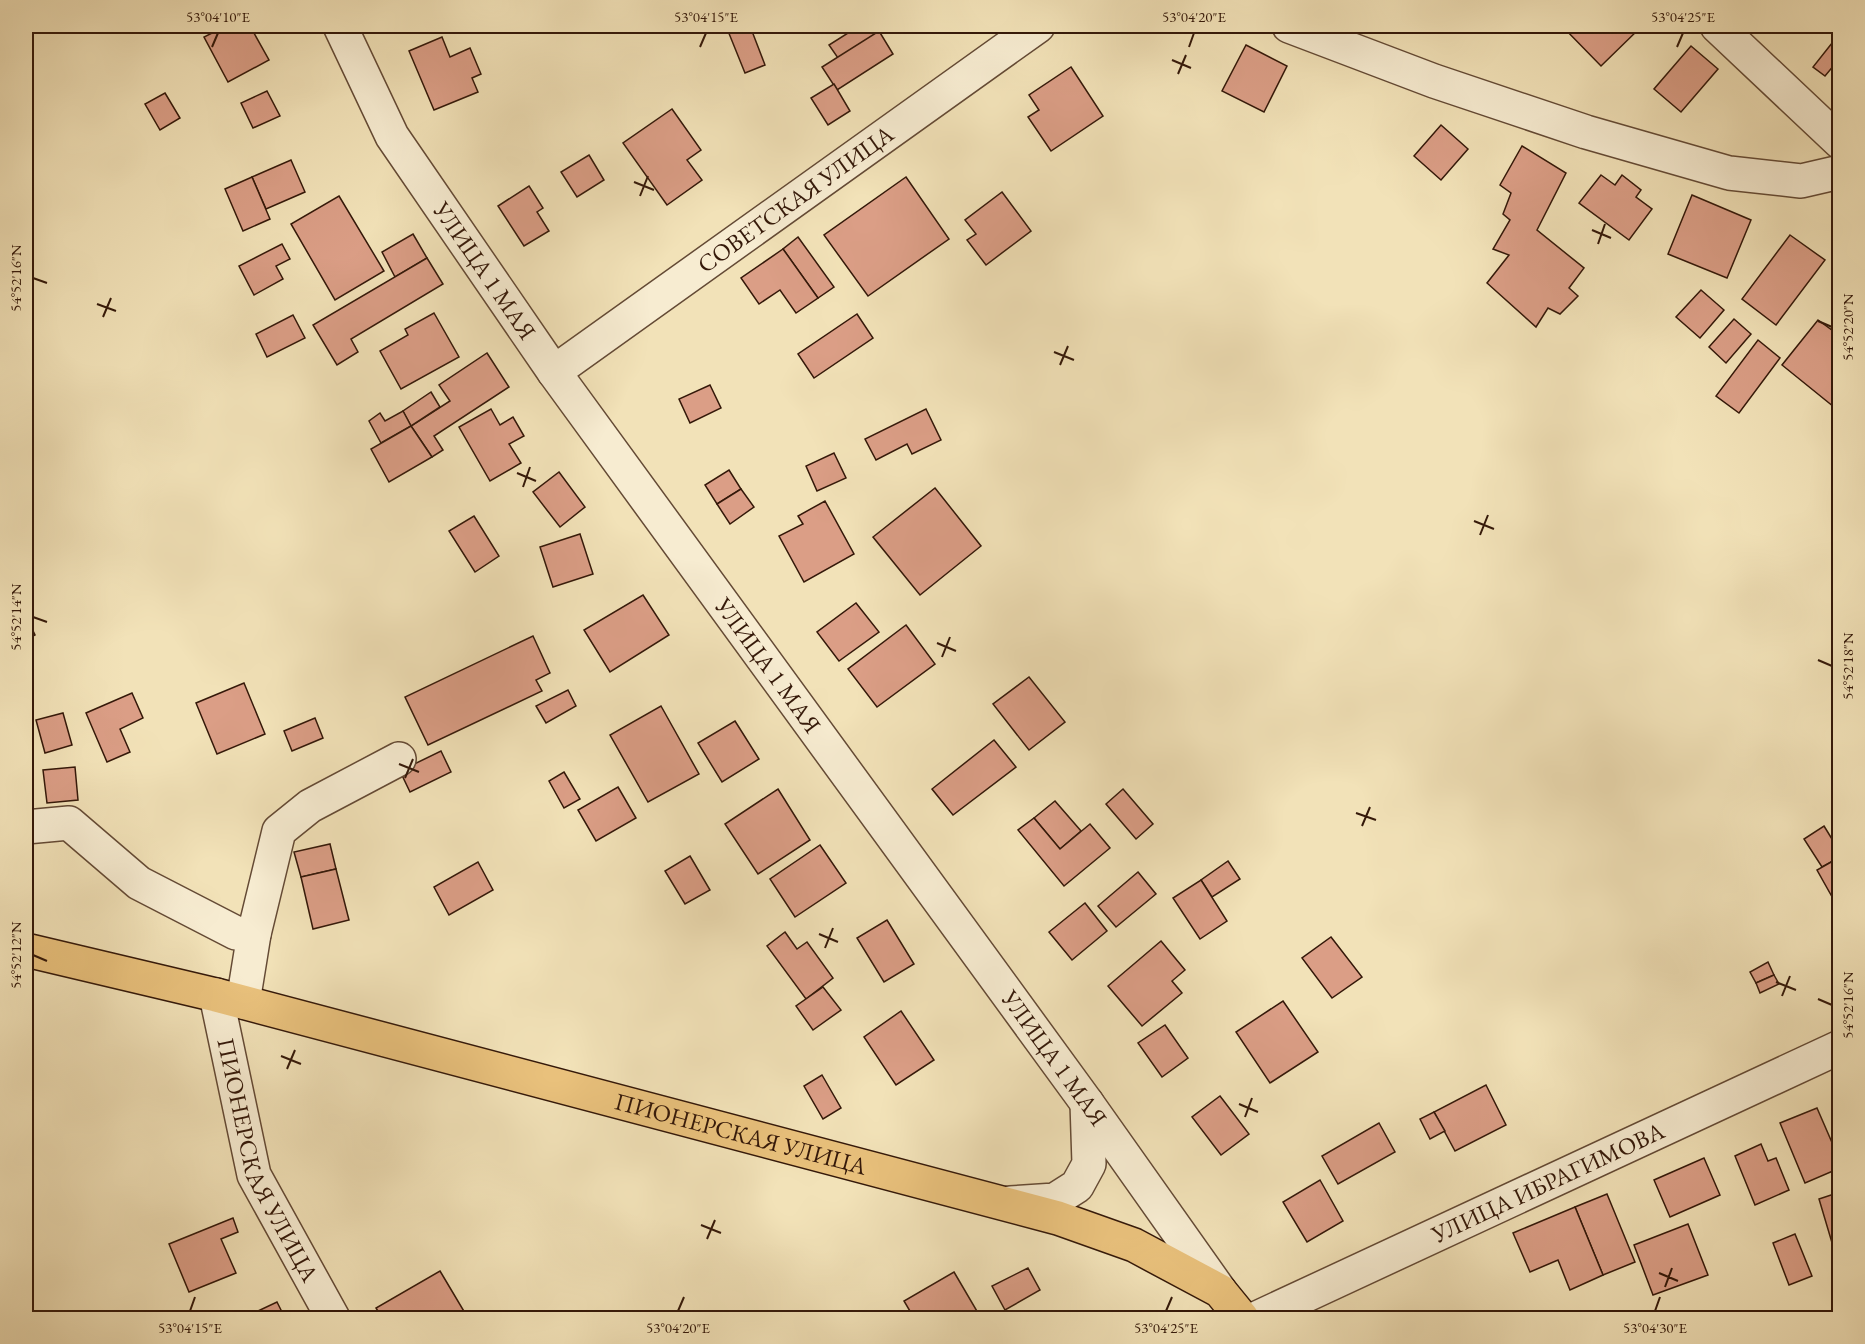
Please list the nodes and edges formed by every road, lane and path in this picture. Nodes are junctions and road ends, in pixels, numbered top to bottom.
1 (340, 26) edge
2 (1038, 26) edge
3 (1289, 26) edge
4 (1717, 26) edge
5 (1839, 142) edge
6 (1839, 172) edge
7 (554, 372) junction
8 (399, 759) dead end
9 (26, 827) edge
10 (254, 934) junction
11 (26, 950) edge
12 (229, 999) junction
13 (1839, 1047) edge
14 (1088, 1103) junction
15 (1002, 1203) junction
16 (1220, 1291) junction
17 (333, 1318) edge
18 (1242, 1318) edge
19 (1257, 1318) edge

1 - 7 street, УЛИЦА 1 МАЯ
2 - 7 street, СОВЕТСКАЯ УЛИЦА
3 - 6 street
4 - 5 street
7 - 14 street, УЛИЦА 1 МАЯ
8 - 10 street
9 - 10 street
10 - 12 street
11 - 12 main road, ПИОНЕРСКАЯ УЛИЦА
12 - 15 main road, ПИОНЕРСКАЯ УЛИЦА
12 - 17 street, ПИОНЕРСКАЯ УЛИЦА
13 - 19 street, УЛИЦА ИБРАГИМОВА
14 - 15 street
14 - 16 street, УЛИЦА 1 МАЯ
15 - 16 main road, ПИОНЕРСКАЯ УЛИЦА
16 - 18 main road, ПИОНЕРСКАЯ УЛИЦА

